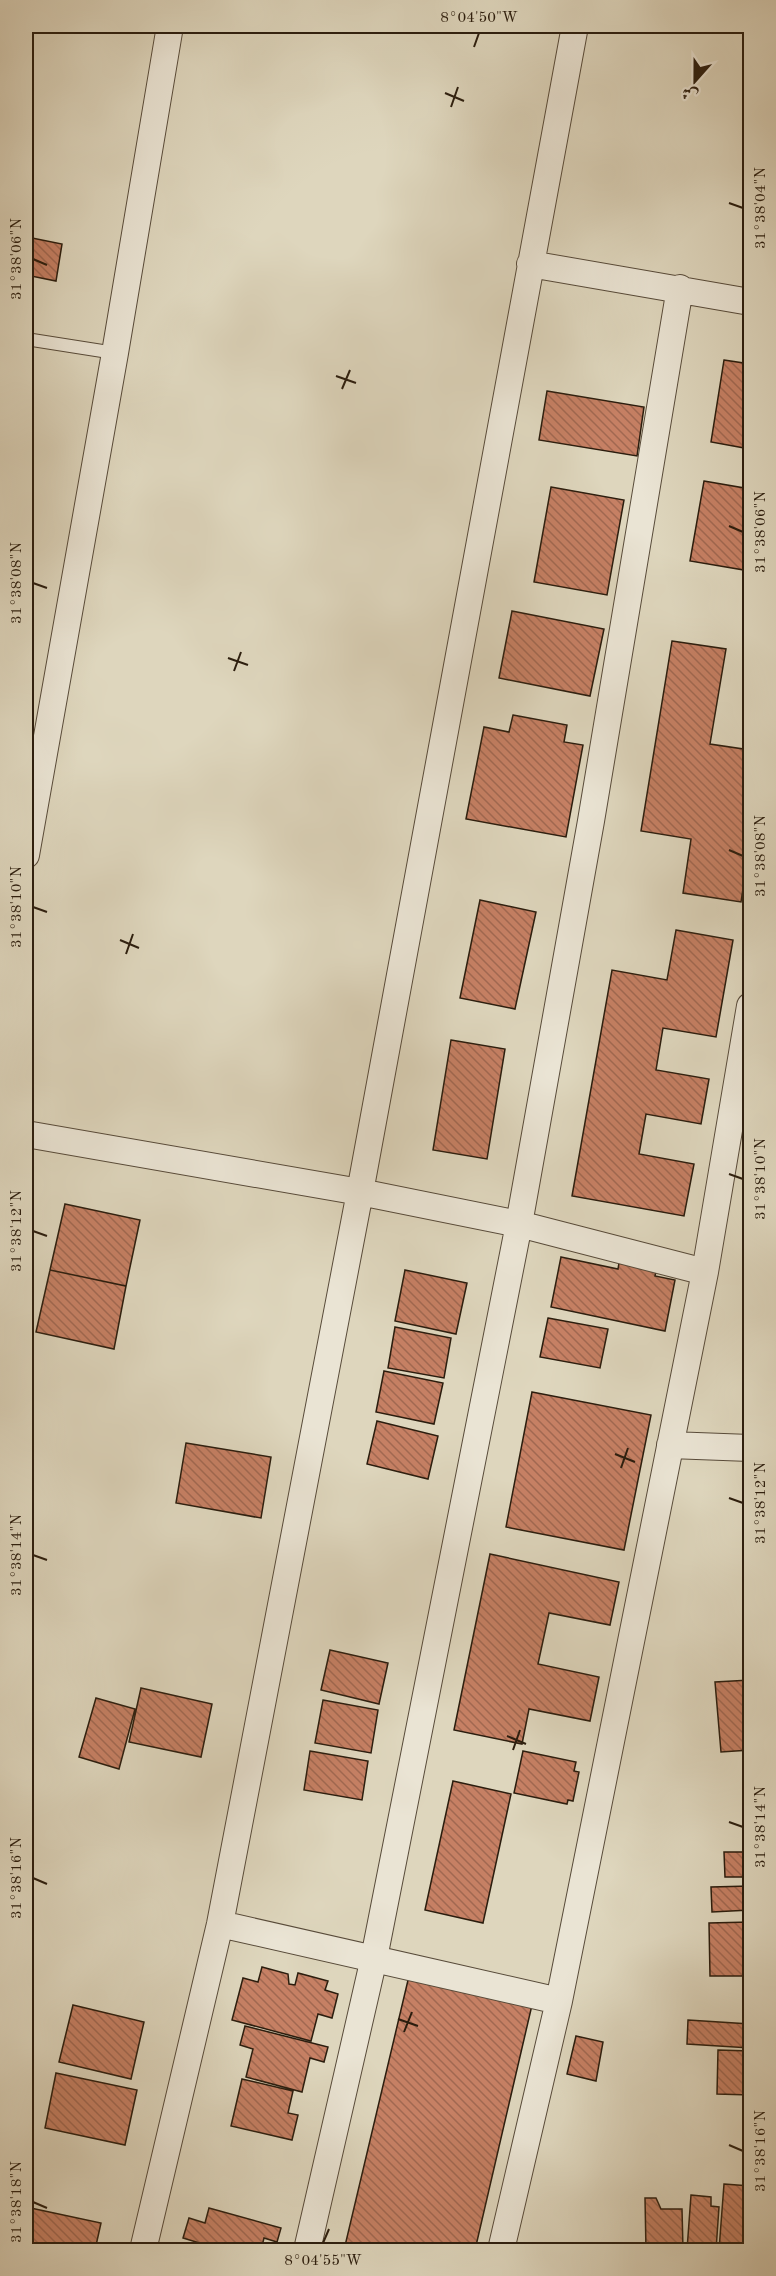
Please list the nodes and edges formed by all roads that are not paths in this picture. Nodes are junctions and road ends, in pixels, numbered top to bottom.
1 (170, 26) edge
2 (575, 26) edge
3 (530, 264) junction
4 (680, 288) junction
5 (750, 302) edge
6 (26, 339) edge
7 (115, 353) junction
8 (35, 741) edge
9 (26, 855) edge
10 (750, 1006) edge
11 (26, 1134) edge
12 (740, 1134) edge
13 (360, 1192) junction
14 (519, 1224) junction
15 (705, 1272) junction
16 (670, 1445) junction
17 (750, 1448) edge
18 (220, 1924) junction
19 (374, 1958) junction
20 (559, 2001) junction
21 (143, 2250) edge
22 (307, 2250) edge
23 (501, 2250) edge

1 - 7 street
2 - 3 street
3 - 4 street
3 - 13 street
4 - 5 street
4 - 14 street
6 - 7 lane
7 - 8 street
8 - 9 street
10 - 12 street
11 - 13 street
12 - 15 street
13 - 14 street
13 - 18 street
14 - 15 street
14 - 19 street
15 - 16 street
16 - 17 street
16 - 20 street
18 - 19 street
18 - 21 street
19 - 20 street
19 - 22 street
20 - 23 street

